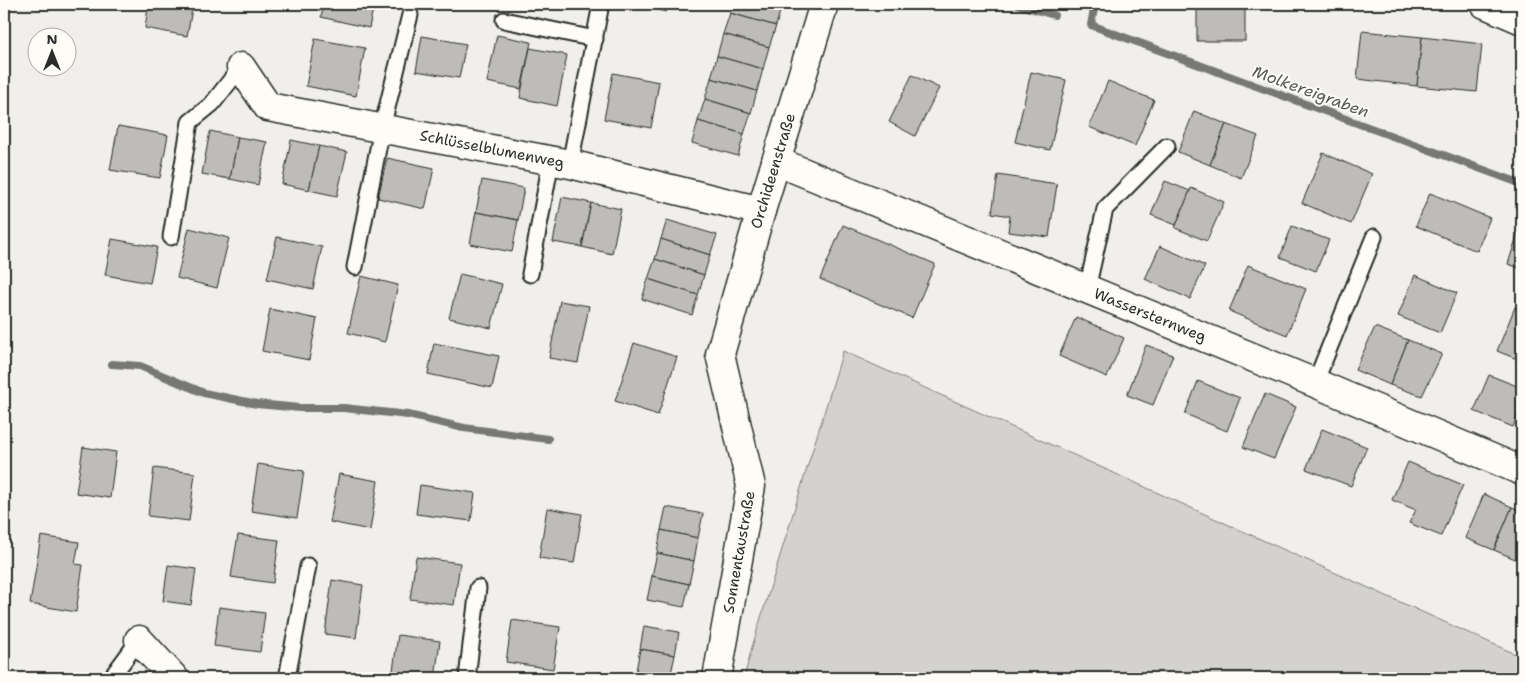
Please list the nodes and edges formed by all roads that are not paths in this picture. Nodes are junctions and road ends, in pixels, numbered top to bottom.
1 (601, 4) edge
2 (824, 4) edge
3 (1484, 4) edge
4 (410, 15) dead end
5 (504, 20) dead end
6 (1522, 20) edge
7 (595, 39) junction
8 (242, 67) joint
9 (382, 128) junction
10 (1167, 146) dead end
11 (776, 161) junction
12 (560, 162) junction
13 (761, 211) junction
14 (171, 237) dead end
15 (1374, 237) dead end
16 (355, 267) dead end
17 (530, 274) dead end
18 (1087, 289) junction
19 (724, 338) joint
20 (1315, 383) junction
21 (1522, 470) edge
22 (308, 566) dead end
23 (478, 588) dead end
24 (138, 640) joint
25 (111, 678) edge
26 (174, 678) edge
27 (287, 678) edge
28 (467, 678) edge
29 (717, 678) edge

1 - 7 lane
2 - 11 street, Orchideenstraße
3 - 6 street
4 - 9 lane
5 - 7 lane
7 - 12 lane
8 - 9 street, Schlüsselblumenweg
8 - 14 lane
9 - 12 street, Schlüsselblumenweg
9 - 16 lane
10 - 18 lane
11 - 13 street, Orchideenstraße
11 - 18 street, Wassersternweg
12 - 13 street, Schlüsselblumenweg
12 - 17 lane
13 - 19 street, Orchideenstraße
15 - 20 lane
18 - 20 street, Wassersternweg
19 - 29 street, Sonnentaustraße
20 - 21 street, Wassersternweg
22 - 27 lane
23 - 28 lane
24 - 25 lane
24 - 26 street

